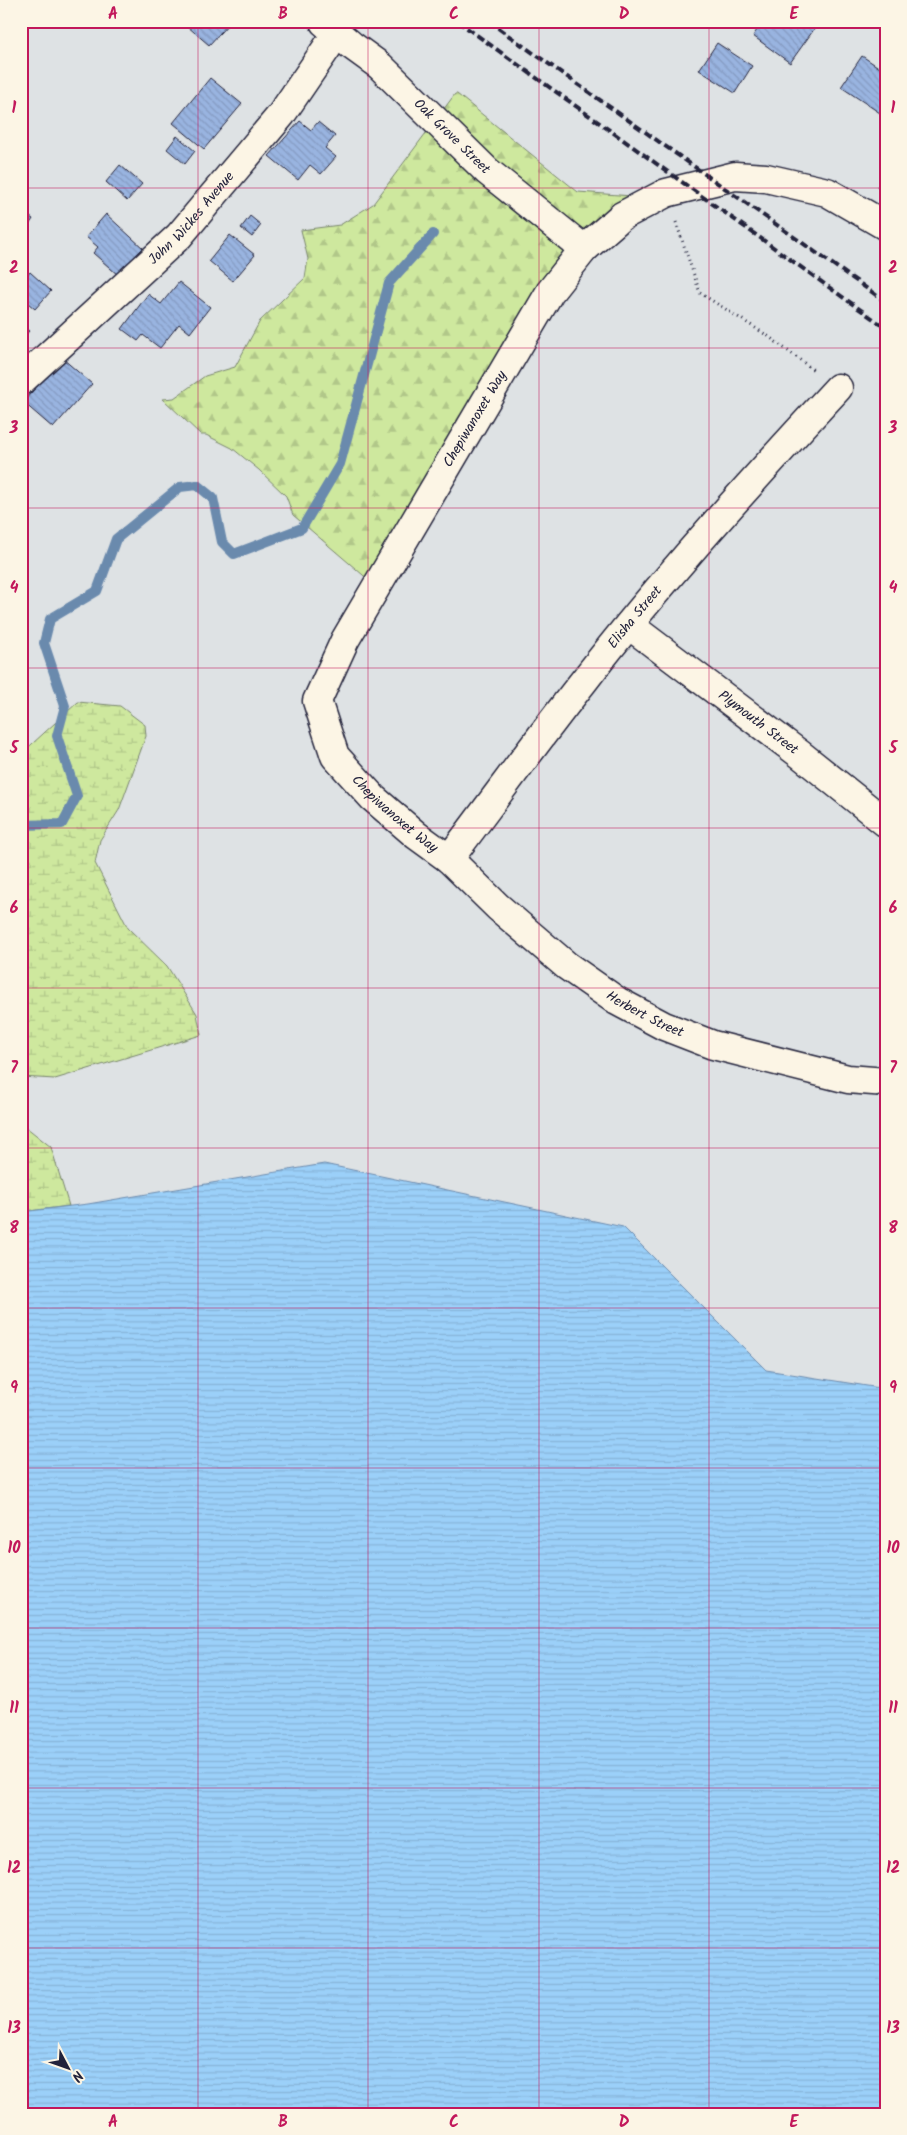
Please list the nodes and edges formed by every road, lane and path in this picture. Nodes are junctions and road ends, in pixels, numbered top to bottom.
1 (330, 27) edge
2 (666, 193) junction
3 (886, 226) edge
4 (584, 249) junction
5 (21, 381) edge
6 (838, 388) joint
7 (629, 625) junction
8 (886, 823) edge
9 (449, 859) junction
10 (886, 1082) edge

1 - 4 street, Oak Grove Street
1 - 5 street, John Wickes Avenue
2 - 3 street, Chepiwanoxet Way
2 - 4 street, Chepiwanoxet Way
2 - 6 path
4 - 9 street, Chepiwanoxet Way
6 - 7 street, Elisha Street
7 - 8 street, Plymouth Street
7 - 9 street, Elisha Street
9 - 10 street, Herbert Street

